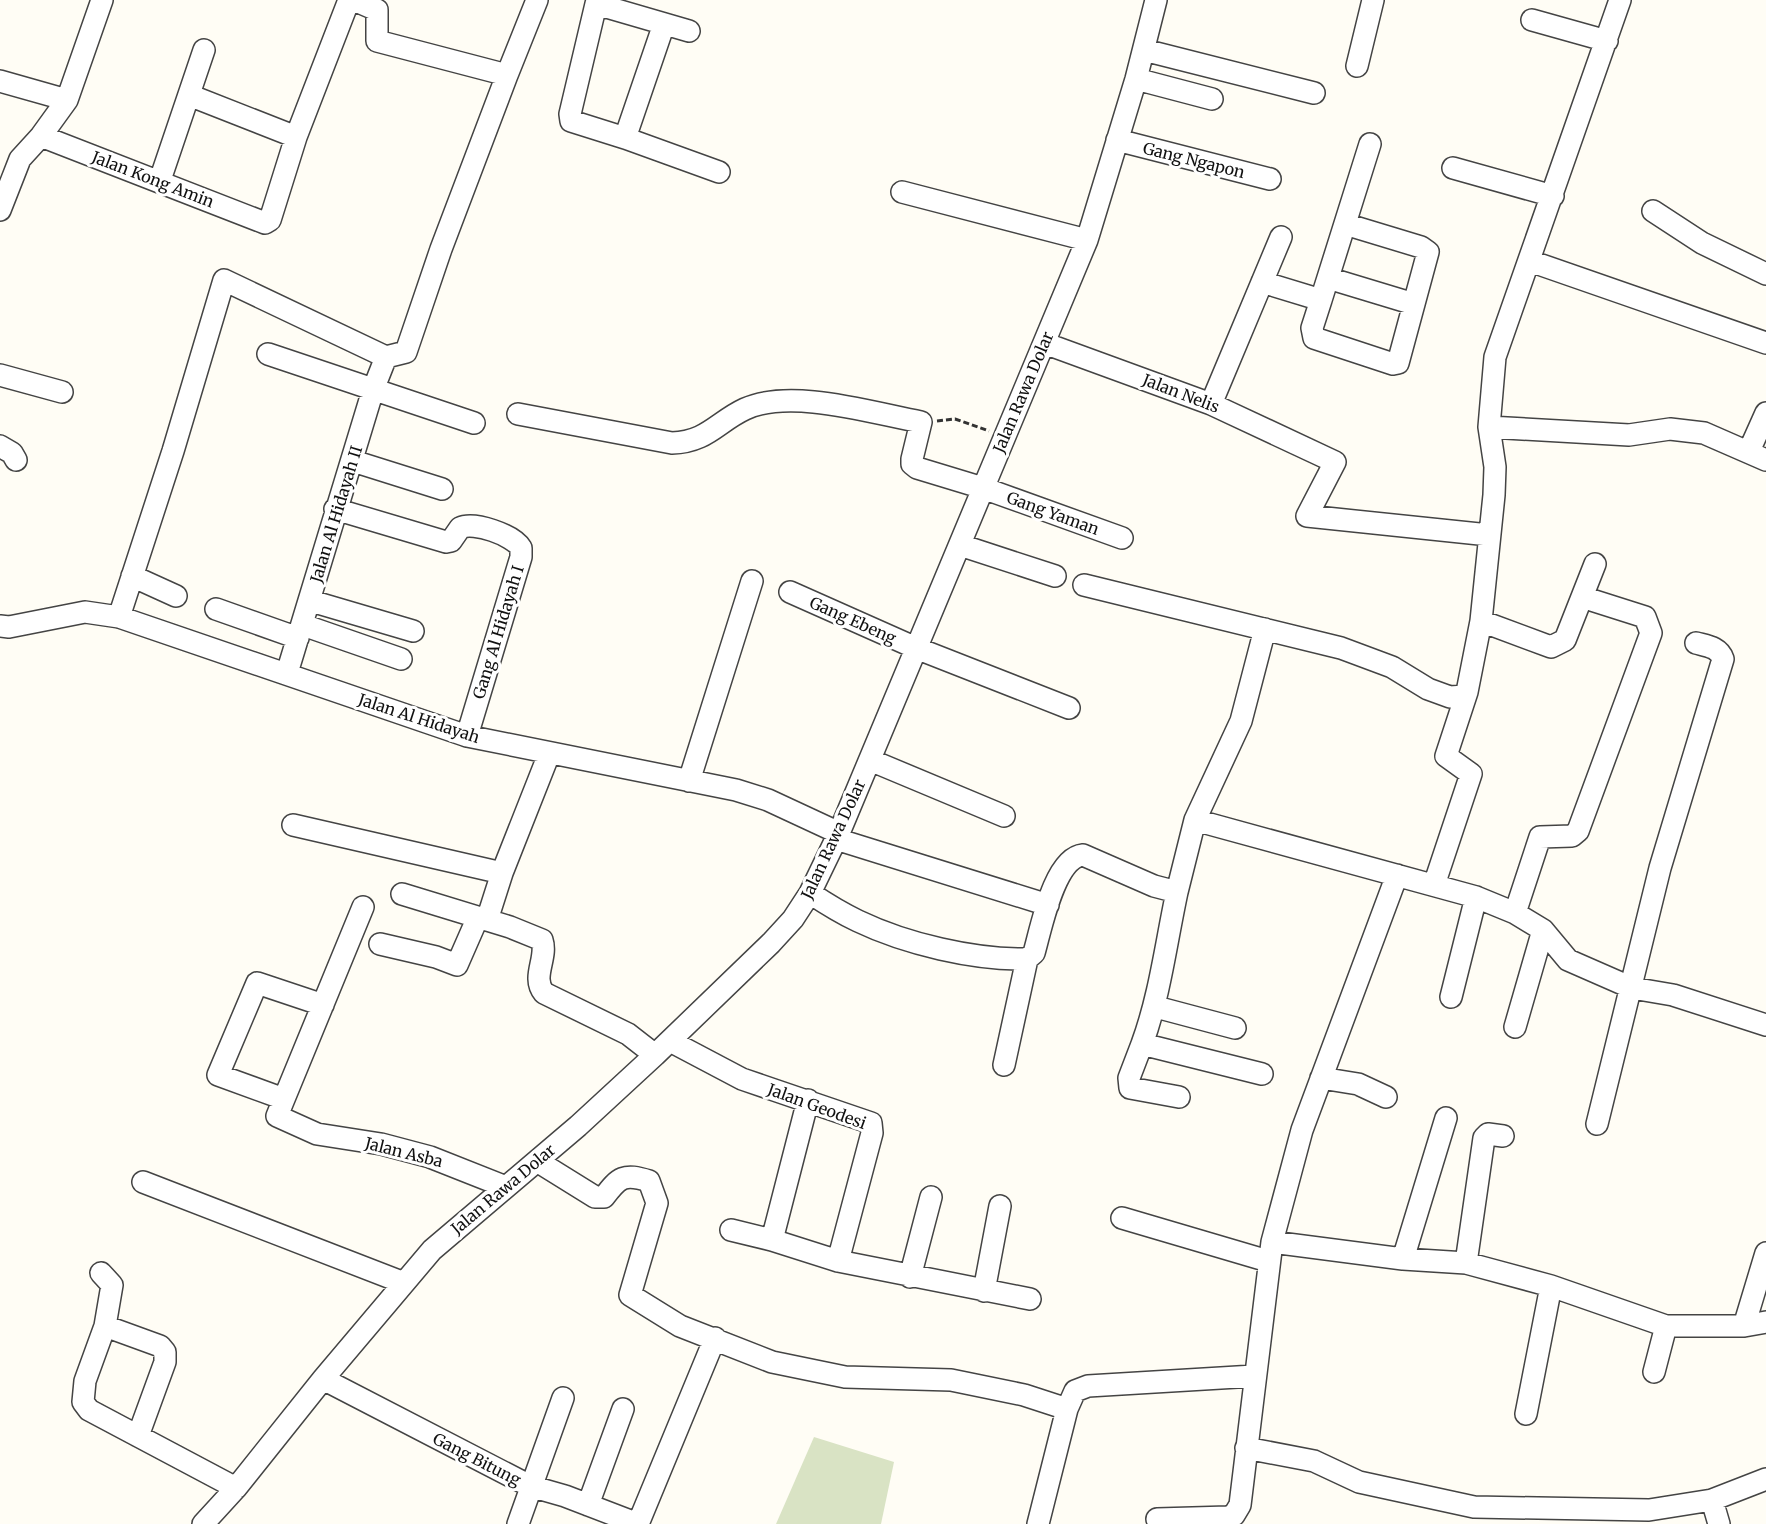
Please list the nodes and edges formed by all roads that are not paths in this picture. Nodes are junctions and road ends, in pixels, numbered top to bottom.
1 (102, 0) edge
2 (349, 0) edge
3 (354, 0) edge
4 (537, 0) edge
5 (1156, 0) edge
6 (1373, 0) edge
7 (1620, 0) edge
8 (590, 1) edge
9 (1532, 20) dead end
10 (664, 24) junction
11 (689, 31) dead end
12 (1607, 41) junction
13 (204, 50) dead end
14 (1144, 50) junction
15 (1357, 66) dead end
16 (507, 75) junction
17 (1136, 79) junction
18 (0, 81) edge
19 (1314, 93) dead end
20 (189, 95) junction
21 (1212, 99) dead end
22 (67, 100) junction
23 (41, 136) junction
24 (296, 136) junction
25 (625, 138) junction
26 (1118, 141) junction
27 (1370, 144) dead end
28 (1453, 168) dead end
29 (719, 172) dead end
30 (1270, 179) dead end
31 (160, 180) junction
32 (902, 192) dead end
33 (1553, 196) junction
34 (0, 210) edge
35 (1653, 211) dead end
36 (1345, 224) junction
37 (1281, 237) dead end
38 (1087, 240) junction
39 (1530, 261) junction
40 (1766, 274) edge
41 (1328, 278) junction
42 (1262, 282) junction
43 (1322, 300) junction
44 (1414, 304) junction
45 (1044, 343) junction
46 (1766, 343) edge
47 (268, 354) dead end
48 (386, 357) junction
49 (0, 375) edge
50 (373, 390) junction
51 (62, 392) dead end
52 (1211, 404) junction
53 (1766, 413) edge
54 (518, 414) dead end
55 (474, 423) dead end
56 (1489, 427) junction
57 (0, 446) edge
58 (1758, 455) edge
59 (16, 460) dead end
60 (352, 461) junction
61 (983, 488) junction
62 (442, 489) dead end
63 (335, 509) junction
64 (1489, 535) junction
65 (1122, 538) dead end
66 (960, 545) junction
67 (1595, 564) dead end
68 (132, 576) junction
69 (1055, 576) dead end
70 (752, 580) dead end
71 (1084, 585) dead end
72 (790, 592) dead end
73 (176, 596) dead end
74 (1582, 597) junction
75 (311, 601) junction
76 (216, 609) dead end
77 (119, 617) junction
78 (1481, 621) junction
79 (0, 626) edge
80 (1265, 629) junction
81 (301, 631) junction
82 (413, 632) dead end
83 (1696, 643) dead end
84 (916, 648) junction
85 (401, 659) dead end
86 (287, 673) junction
87 (1465, 696) junction
88 (1069, 708) dead end
89 (467, 736) junction
90 (549, 754) junction
91 (870, 760) junction
92 (688, 781) junction
93 (1004, 816) dead end
94 (1195, 820) junction
95 (293, 825) dead end
96 (838, 836) junction
97 (502, 873) junction
98 (1397, 875) junction
99 (1434, 885) junction
100 (1177, 892) junction
101 (810, 893) junction
102 (402, 894) dead end
103 (1476, 897) junction
104 (1048, 905) junction
105 (363, 907) dead end
106 (1515, 913) junction
107 (483, 918) junction
108 (1544, 930) junction
109 (380, 944) dead end
110 (1027, 959) junction
111 (1632, 988) junction
112 (1451, 997) dead end
113 (323, 1005) junction
114 (1156, 1007) junction
115 (1766, 1025) edge
116 (1515, 1027) dead end
117 (1235, 1029) dead end
118 (1142, 1044) junction
119 (662, 1048) junction
120 (1004, 1065) dead end
121 (1262, 1074) dead end
122 (1321, 1078) junction
123 (1386, 1096) dead end
124 (1179, 1097) dead end
125 (284, 1100) junction
126 (808, 1100) junction
127 (1446, 1118) dead end
128 (1596, 1124) dead end
129 (1503, 1136) dead end
130 (537, 1161) junction
131 (143, 1182) dead end
132 (506, 1186) junction
133 (931, 1197) dead end
134 (1000, 1206) dead end
135 (1122, 1218) dead end
136 (731, 1230) dead end
137 (772, 1240) junction
138 (1270, 1252) junction
139 (1766, 1253) edge
140 (1403, 1259) junction
141 (838, 1261) junction
142 (1466, 1263) junction
143 (101, 1272) dead end
144 (910, 1277) junction
145 (404, 1283) junction
146 (1551, 1287) junction
147 (984, 1291) junction
148 (1030, 1299) dead end
149 (1766, 1322) edge
150 (105, 1326) junction
151 (1666, 1326) junction
152 (1744, 1326) junction
153 (715, 1338) junction
154 (1654, 1372) dead end
155 (1254, 1376) junction
156 (323, 1379) junction
157 (563, 1398) dead end
158 (622, 1409) dead end
159 (1067, 1409) junction
160 (1526, 1414) dead end
161 (138, 1436) junction
162 (1246, 1448) junction
163 (1766, 1479) edge
164 (530, 1486) junction
165 (236, 1488) junction
166 (1712, 1500) junction
167 (588, 1505) junction
168 (1473, 1515) edge
169 (1157, 1519) dead end
170 (203, 1524) edge
171 (518, 1524) edge
172 (638, 1524) edge
173 (1038, 1524) edge
174 (1719, 1524) edge

1 - 22 street
2 - 24 street
3 - 16 street
4 - 16 street
5 - 14 street, Jalan Rawa Dolar
6 - 15 street
7 - 12 street
8 - 10 street
8 - 25 street
9 - 12 street
10 - 11 street
10 - 25 street
12 - 33 street
13 - 20 street
14 - 17 street, Jalan Rawa Dolar
14 - 19 street
16 - 48 street
17 - 21 street
17 - 26 street, Jalan Rawa Dolar
18 - 22 street
20 - 24 street
20 - 31 street
22 - 23 street
23 - 31 street, Jalan Kong Amin
23 - 34 street
24 - 31 street, Jalan Kong Amin
25 - 29 street
26 - 30 street, Gang Ngapon
26 - 38 street, Jalan Rawa Dolar
27 - 36 street
28 - 33 street
32 - 38 street
33 - 39 street
35 - 40 street
36 - 41 street
36 - 44 street
37 - 42 street
38 - 45 street, Jalan Rawa Dolar
39 - 46 street
39 - 56 street
41 - 43 street
41 - 44 street
42 - 43 street
42 - 52 street
43 - 44 street
45 - 52 street, Jalan Nelis
45 - 61 street, Jalan Rawa Dolar
47 - 50 street
48 - 50 street, Jalan Al Hidayah II
48 - 68 street
49 - 51 street
50 - 55 street
50 - 60 street, Jalan Al Hidayah II
52 - 64 street, Jalan Nelis
53 - 58 street
54 - 61 street, Gang Yaman
56 - 58 street
56 - 64 street
57 - 59 street
60 - 62 street
60 - 63 street, Jalan Al Hidayah II
61 - 65 street, Gang Yaman
61 - 66 street, Jalan Rawa Dolar
63 - 75 street, Jalan Al Hidayah II
63 - 89 street, Gang Al Hidayah I
64 - 78 street
66 - 69 street
66 - 84 street, Jalan Rawa Dolar
67 - 74 street
68 - 73 street
68 - 77 street
70 - 92 street
71 - 80 street
72 - 84 street, Gang Ebeng
74 - 78 street
74 - 106 street
75 - 81 street, Jalan Al Hidayah II
75 - 82 street
76 - 81 street
77 - 79 street, Jalan Al Hidayah
77 - 86 street, Jalan Al Hidayah
78 - 87 street
80 - 87 street
80 - 94 street
81 - 85 street
81 - 86 street, Jalan Al Hidayah II
83 - 111 street
84 - 88 street, Gang Ebeng
84 - 91 street, Jalan Rawa Dolar
86 - 89 street, Jalan Al Hidayah
87 - 99 street
89 - 90 street, Jalan Al Hidayah
90 - 92 street, Jalan Al Hidayah
90 - 97 street
91 - 93 street
91 - 96 street, Jalan Rawa Dolar
92 - 96 street, Jalan Al Hidayah
94 - 98 street
94 - 100 street
95 - 97 street
96 - 101 street, Jalan Rawa Dolar
96 - 104 street, Jalan Al Hidayah
97 - 107 street
98 - 99 street
98 - 122 street
99 - 103 street
100 - 104 street
100 - 114 street
101 - 110 street
101 - 119 street, Jalan Rawa Dolar
102 - 107 street
103 - 106 street
103 - 112 street
104 - 110 street
105 - 113 street
106 - 108 street
107 - 109 street
107 - 119 street, Jalan Geodesi
108 - 111 street
108 - 116 street
110 - 120 street
111 - 115 street
111 - 128 street
113 - 125 street
113 - 125 street
114 - 117 street
114 - 118 street
118 - 121 street
118 - 124 street
119 - 126 street, Jalan Geodesi
119 - 130 street, Jalan Rawa Dolar
122 - 123 street
122 - 138 street
125 - 132 street, Jalan Asba
126 - 137 street
126 - 141 street, Jalan Geodesi
127 - 140 street
129 - 142 street
130 - 132 street, Jalan Rawa Dolar
130 - 153 street
131 - 145 street
132 - 145 street, Jalan Rawa Dolar
133 - 144 street
134 - 147 street
135 - 138 street
136 - 137 street
137 - 141 street
138 - 140 street
138 - 155 street
139 - 152 street
140 - 142 street
141 - 144 street
142 - 146 street
143 - 150 street
144 - 147 street
145 - 156 street, Jalan Rawa Dolar
146 - 151 street
146 - 160 street
147 - 148 street
149 - 152 street
150 - 161 street
150 - 161 street
151 - 152 street
151 - 154 street
153 - 159 street
153 - 172 street
155 - 159 street
155 - 162 street
156 - 164 street, Gang Bitung
156 - 165 street, Jalan Rawa Dolar
157 - 164 street
158 - 167 street
159 - 173 street
161 - 165 street
162 - 168 street
162 - 169 street
163 - 166 street
164 - 167 street, Gang Bitung
164 - 171 street
165 - 170 street, Jalan Rawa Dolar
166 - 168 street
166 - 174 street
167 - 172 street, Gang Bitung

